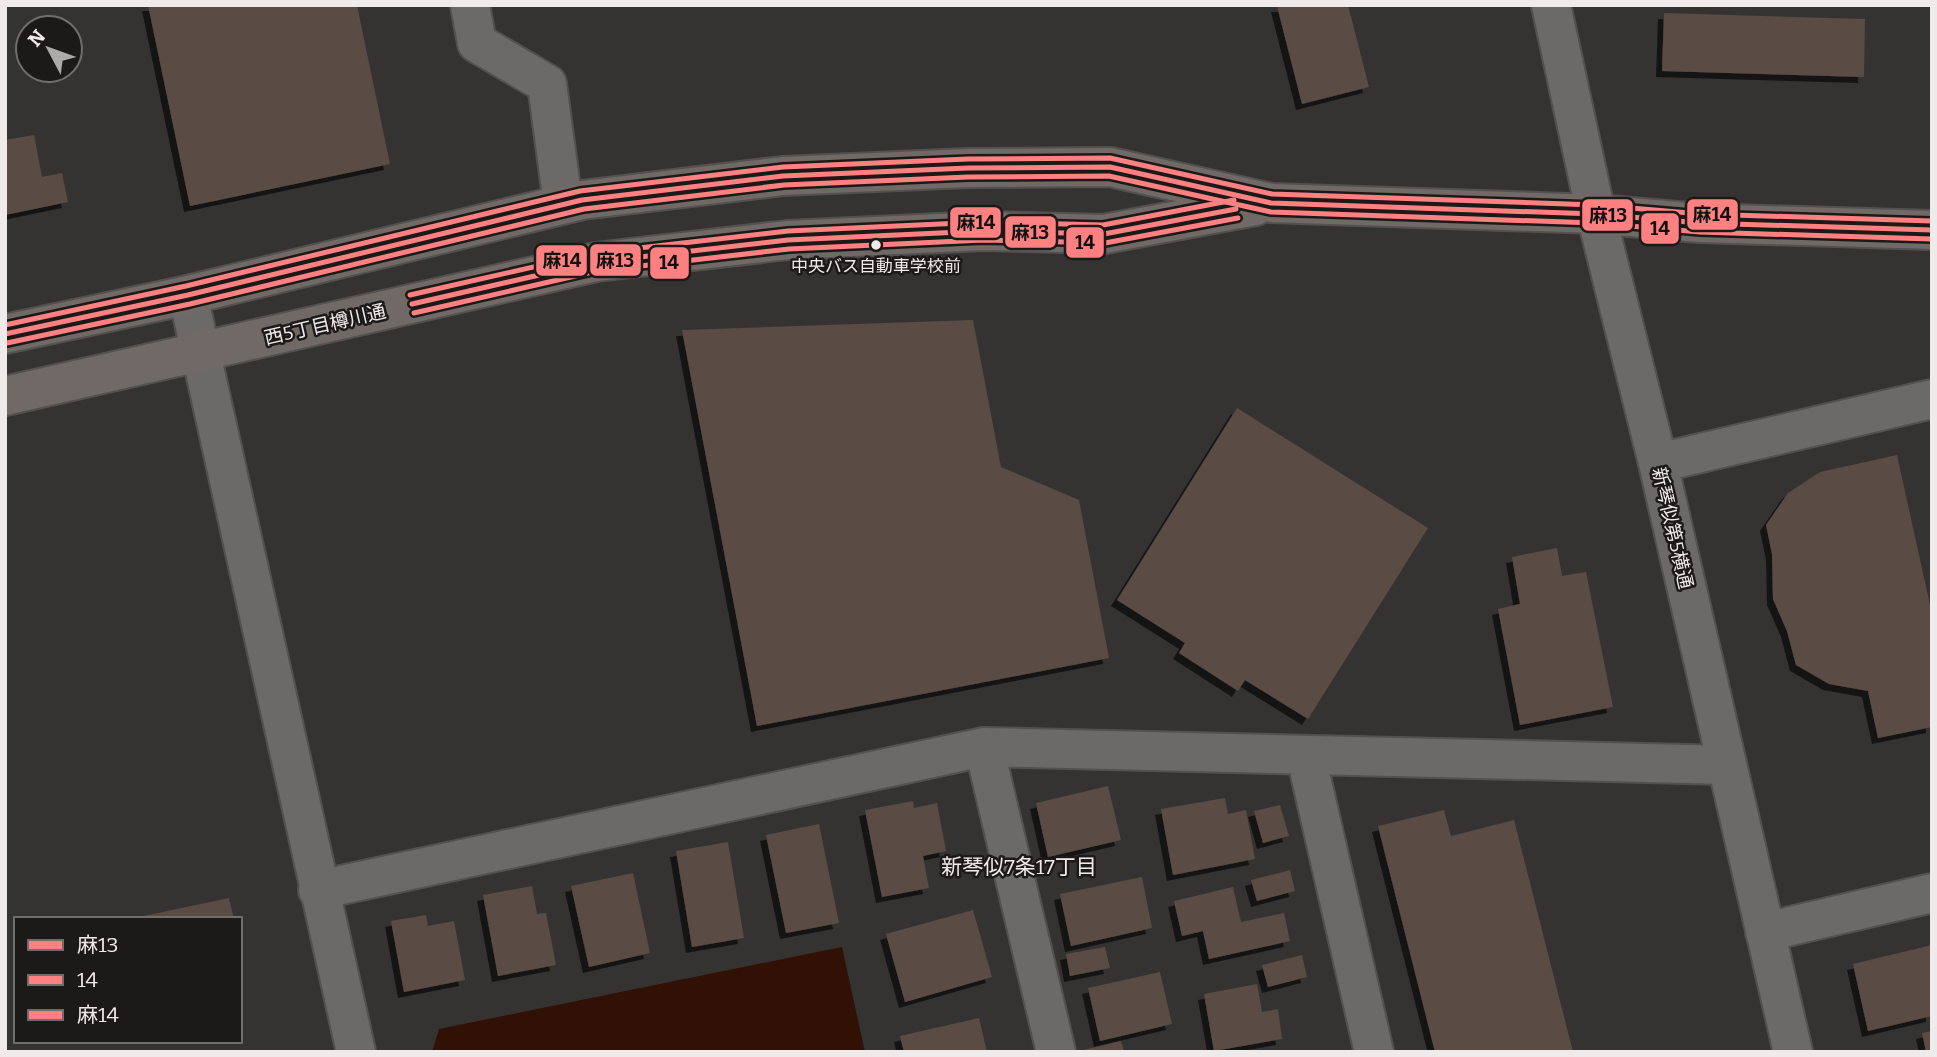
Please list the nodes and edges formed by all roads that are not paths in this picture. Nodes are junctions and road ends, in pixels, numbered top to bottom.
1 (470, 5) edge
2 (1551, 5) edge
3 (1270, 202) junction
4 (563, 204) junction
5 (1596, 214) junction
6 (1932, 230) edge
7 (188, 295) junction
8 (5, 334) edge
9 (199, 353) junction
10 (5, 396) edge
11 (1932, 398) edge
12 (1658, 463) junction
13 (984, 747) junction
14 (1306, 756) junction
15 (1727, 765) junction
16 (318, 890) junction
17 (1932, 893) edge
18 (1765, 932) junction
19 (356, 1052) edge
20 (1056, 1052) edge
21 (1374, 1052) edge
22 (1793, 1052) edge

1 - 4 street
2 - 5 street, 新琴似第5横通
3 - 4 main road, 西5丁目樽川通
3 - 5 main road, 西5丁目樽川通
3 - 9 main road, 西5丁目樽川通
4 - 7 main road, 西5丁目樽川通
5 - 6 main road, 西5丁目樽川通
5 - 12 street, 新琴似第5横通
7 - 8 main road, 西5丁目樽川通
7 - 9 street
9 - 10 main road, 西5丁目樽川通
9 - 16 street
11 - 12 street
12 - 15 street, 新琴似第5横通
13 - 14 street
13 - 16 street
13 - 20 street
14 - 15 street
14 - 21 street
15 - 18 street, 新琴似第5横通
16 - 19 street
17 - 18 street
18 - 22 street, 新琴似第5横通

